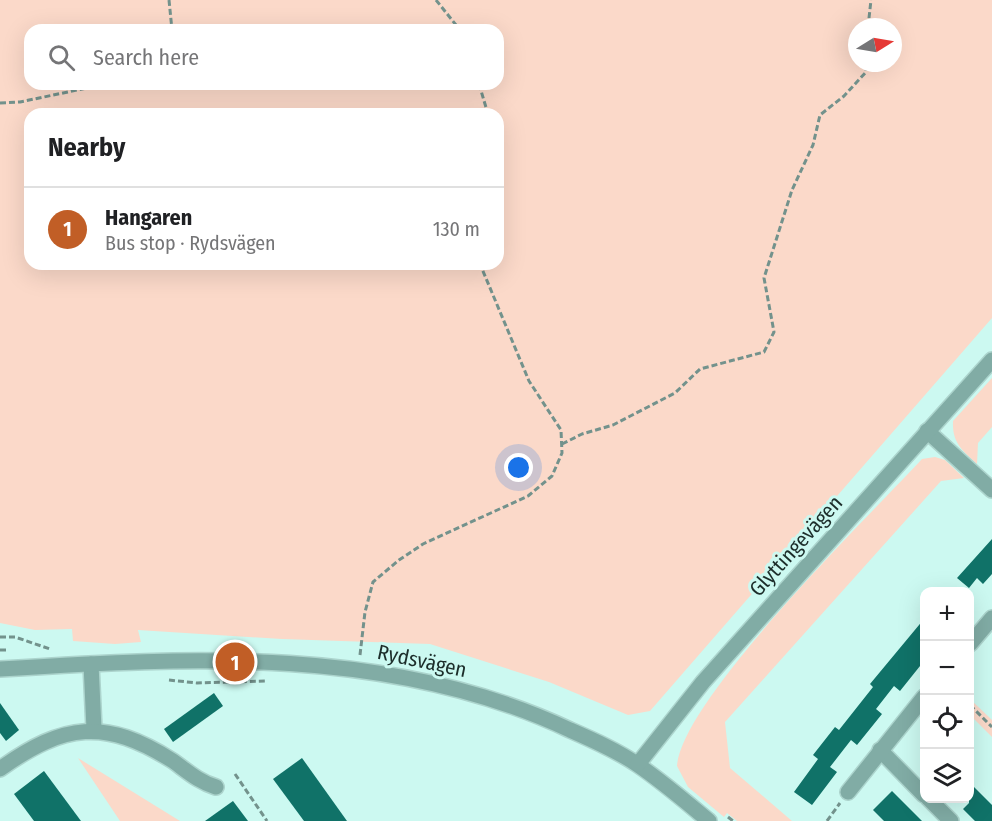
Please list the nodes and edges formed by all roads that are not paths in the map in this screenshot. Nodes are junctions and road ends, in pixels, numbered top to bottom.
1 (992, 360) edge
2 (927, 431) junction
3 (992, 490) edge
4 (992, 618) edge
5 (972, 641) edge
6 (90, 664) junction
7 (0, 669) edge
8 (920, 703) edge
9 (94, 729) junction
10 (880, 750) junction
11 (638, 764) junction
12 (0, 769) edge
13 (216, 787) dead end
14 (920, 791) edge
15 (848, 792) road end
16 (933, 803) edge
17 (710, 821) edge
18 (951, 821) edge

1 - 2 street, Glyttingevägen
2 - 3 street
2 - 11 street, Glyttingevägen
4 - 5 street
6 - 7 street, Rydsvägen
6 - 9 street
6 - 11 street, Rydsvägen
8 - 10 street
9 - 12 street
9 - 13 street
10 - 14 street
10 - 15 street
11 - 17 street, Rydsvägen
16 - 18 street

